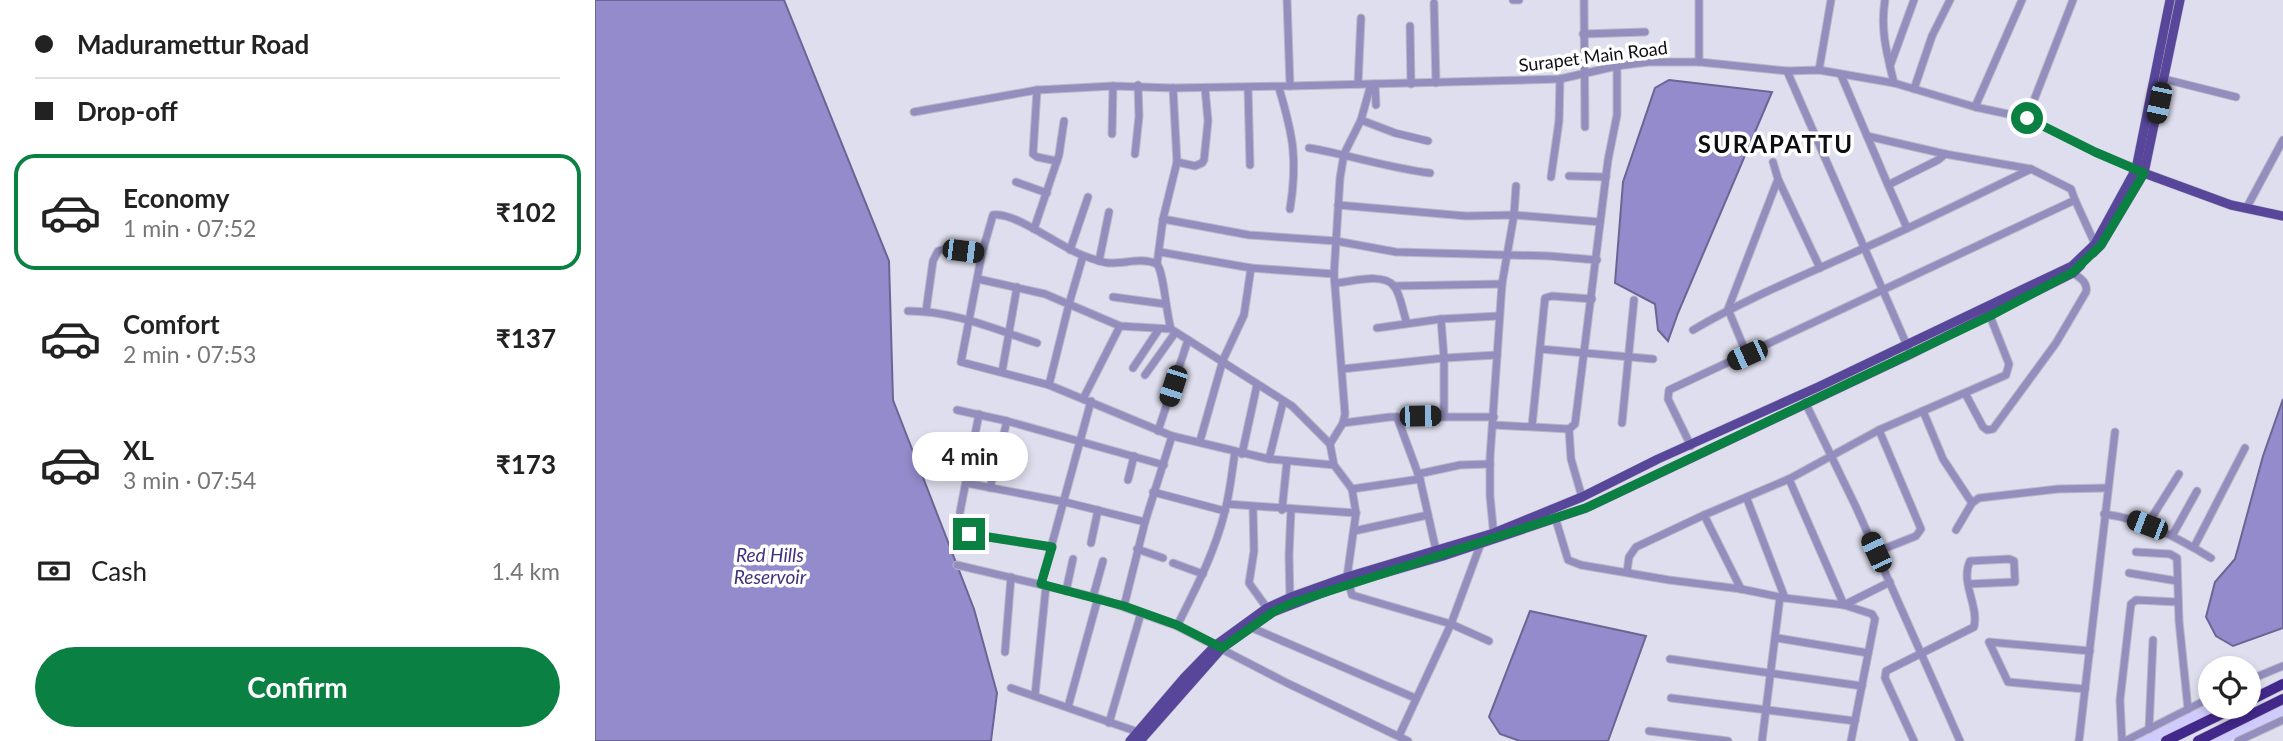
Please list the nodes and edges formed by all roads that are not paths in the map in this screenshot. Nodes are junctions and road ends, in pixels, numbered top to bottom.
1 (1287, 0) edge
2 (1513, 0) edge
3 (1519, 0) edge
4 (1584, 0) edge
5 (1699, 0) edge
6 (1831, 0) edge
7 (1885, 0) edge
8 (1914, 0) edge
9 (1950, 0) edge
10 (2022, 0) edge
11 (2073, 0) edge
12 (2170, 0) edge
13 (2180, 0) edge
14 (1434, 3) dead end
15 (1361, 18) dead end
16 (1410, 26) dead end
17 (1645, 32) dead end
18 (1583, 34) junction
19 (1699, 62) junction
20 (1617, 66) junction
21 (1890, 66) junction
22 (1819, 70) junction
23 (1787, 71) junction
24 (1584, 73) junction
25 (1841, 75) junction
26 (1560, 79) junction
27 (2164, 79) junction
28 (1436, 83) junction
29 (1894, 83) junction
30 (1357, 84) junction
31 (1373, 84) junction
32 (1411, 84) junction
33 (1138, 85) junction
34 (1113, 86) junction
35 (1290, 86) junction
36 (1173, 88) junction
37 (1205, 88) junction
38 (1248, 88) junction
39 (1279, 88) junction
40 (1914, 89) junction
41 (1037, 90) junction
42 (2236, 97) dead end
43 (1376, 105) dead end
44 (1975, 107) junction
45 (914, 112) dead end
46 (2027, 118) junction
47 (1361, 120) junction
48 (1064, 121) dead end
49 (1585, 127) dead end
50 (1112, 134) dead end
51 (1867, 136) junction
52 (2283, 140) edge
53 (1427, 141) dead end
54 (1309, 148) dead end
55 (1135, 154) dead end
56 (1344, 154) junction
57 (1945, 154) junction
58 (1057, 161) junction
59 (1177, 162) junction
60 (1773, 162) dead end
61 (1250, 165) dead end
62 (2031, 169) junction
63 (2140, 171) junction
64 (1430, 173) dead end
65 (1569, 176) dead end
66 (1551, 177) dead end
67 (1606, 177) junction
68 (1778, 179) junction
69 (1016, 182) dead end
70 (1888, 185) junction
71 (1516, 186) dead end
72 (1047, 193) junction
73 (1088, 197) dead end
74 (2075, 200) junction
75 (1338, 205) junction
76 (2247, 207) junction
77 (1290, 209) dead end
78 (1109, 212) dead end
79 (1514, 215) junction
80 (2283, 216) edge
81 (1163, 219) junction
82 (1600, 222) junction
83 (1907, 228) junction
84 (1034, 229) junction
85 (1336, 241) junction
86 (2098, 244) junction
87 (1865, 248) junction
88 (1070, 250) junction
89 (1160, 252) junction
90 (982, 253) junction
91 (1083, 256) junction
92 (1507, 256) junction
93 (1597, 260) junction
94 (1100, 261) junction
95 (1157, 264) junction
96 (1251, 268) junction
97 (1820, 268) junction
98 (2073, 272) junction
99 (1334, 274) junction
100 (978, 279) junction
101 (1335, 283) junction
102 (1502, 284) junction
103 (1394, 286) junction
104 (1017, 287) junction
105 (1883, 290) junction
106 (1114, 297) dead end
107 (1592, 299) junction
108 (1634, 300) dead end
109 (1069, 304) junction
110 (1165, 304) junction
111 (1728, 309) junction
112 (908, 311) dead end
113 (926, 311) junction
114 (1499, 316) junction
115 (1990, 316) junction
116 (969, 319) junction
117 (1441, 319) junction
118 (1407, 323) junction
119 (1120, 326) junction
120 (1377, 328) dead end
121 (1159, 329) junction
122 (1693, 330) dead end
123 (1173, 331) junction
124 (1008, 333) junction
125 (1188, 340) junction
126 (1037, 343) dead end
127 (1540, 349) junction
128 (1909, 350) junction
129 (1585, 353) junction
130 (1497, 355) junction
131 (1747, 355) junction
132 (1627, 357) junction
133 (1444, 358) junction
134 (1653, 359) dead end
135 (1223, 360) junction
136 (1133, 368) dead end
137 (1342, 369) junction
138 (1002, 372) junction
139 (1145, 375) dead end
140 (1049, 385) junction
141 (1257, 385) junction
142 (1965, 393) junction
143 (1083, 398) junction
144 (1804, 400) junction
145 (1091, 401) junction
146 (1283, 402) junction
147 (957, 410) dead end
148 (1923, 411) junction
149 (979, 414) junction
150 (1444, 416) junction
151 (1397, 417) junction
152 (1007, 421) junction
153 (1494, 421) junction
154 (1343, 423) junction
155 (1622, 423) dead end
156 (1532, 426) junction
157 (1569, 429) junction
158 (1879, 429) junction
159 (1158, 431) junction
160 (2115, 432) dead end
161 (1172, 436) junction
162 (1079, 441) junction
163 (1200, 441) junction
164 (1330, 443) junction
165 (1691, 446) junction
166 (2245, 448) dead end
167 (1239, 453) junction
168 (1831, 454) junction
169 (1134, 456) junction
170 (1269, 459) junction
171 (1287, 461) junction
172 (1490, 464) junction
173 (1164, 465) junction
174 (1334, 465) junction
175 (2179, 474) dead end
176 (1419, 476) junction
177 (1789, 479) junction
178 (1128, 480) dead end
179 (966, 483) junction
180 (990, 488) junction
181 (2107, 488) junction
182 (1352, 489) junction
183 (2197, 491) dead end
184 (1153, 492) junction
185 (1582, 497) junction
186 (1747, 499) junction
187 (1065, 502) junction
188 (1972, 503) junction
189 (1253, 507) junction
190 (1226, 508) junction
191 (1098, 510) junction
192 (1282, 510) junction
193 (1291, 510) junction
194 (960, 512) dead end
195 (1356, 513) junction
196 (2104, 514) junction
197 (1428, 515) junction
198 (1705, 515) junction
199 (1555, 517) junction
200 (1145, 522) junction
201 (2147, 525) junction
202 (1956, 530) dead end
203 (1354, 531) junction
204 (969, 534) dead end
205 (1494, 536) junction
206 (2172, 536) junction
207 (1091, 543) dead end
208 (1481, 543) junction
209 (1052, 547) junction
210 (2194, 547) junction
211 (1137, 549) junction
212 (1436, 550) junction
213 (1876, 552) junction
214 (2136, 552) dead end
215 (1163, 558) dead end
216 (2211, 558) dead end
217 (1073, 559) dead end
218 (1103, 561) dead end
219 (1173, 564) dead end
220 (957, 565) dead end
221 (1627, 572) junction
222 (2129, 573) dead end
223 (1203, 574) junction
224 (1011, 577) junction
225 (1348, 581) junction
226 (2177, 581) junction
227 (1890, 582) junction
228 (1968, 584) junction
229 (1044, 585) junction
230 (1741, 589) junction
231 (1066, 591) junction
232 (1095, 597) junction
233 (1783, 597) junction
234 (1291, 600) junction
235 (2178, 602) junction
236 (1844, 605) junction
237 (1124, 606) junction
238 (1267, 608) junction
239 (1141, 613) junction
240 (1451, 624) junction
241 (1177, 625) junction
242 (1250, 627) junction
243 (1777, 638) junction
244 (2153, 640) dead end
245 (1489, 641) dead end
246 (1219, 647) junction
247 (2089, 651) junction
248 (1005, 652) dead end
249 (1868, 653) junction
250 (1921, 654) junction
251 (1670, 659) dead end
252 (2283, 666) edge
253 (1771, 673) junction
254 (2261, 675) edge
255 (2283, 684) edge
256 (1862, 686) junction
257 (1011, 688) dead end
258 (2085, 689) junction
259 (1035, 695) junction
260 (2261, 695) edge
261 (1415, 698) junction
262 (1671, 698) dead end
263 (2283, 699) edge
264 (2198, 704) edge
265 (1068, 707) junction
266 (1766, 709) junction
267 (2188, 709) junction
268 (2211, 719) edge
269 (2283, 720) edge
270 (1855, 721) junction
271 (1109, 723) junction
272 (2149, 729) junction
273 (1649, 731) dead end
274 (1399, 736) junction
275 (1139, 737) edge
276 (1130, 741) edge
277 (1408, 741) edge
278 (1728, 741) edge
279 (1762, 741) edge
280 (1851, 741) edge
281 (1914, 741) edge
282 (1959, 741) edge
283 (2079, 741) edge
284 (2124, 741) edge
285 (2166, 741) edge
286 (2198, 741) edge
287 (2238, 741) edge

1 - 35 street
2 - 3 street
4 - 18 street
5 - 19 street
6 - 22 street
7 - 21 street
8 - 21 street
9 - 40 street
10 - 44 street
11 - 46 street
12 - 63 main road
13 - 27 main road
14 - 28 street
15 - 30 street
16 - 32 street
17 - 18 street
18 - 24 street
19 - 20 street, Surapet Main Road
19 - 23 street, Surapet Main Road
20 - 24 street, Surapet Main Road
20 - 67 street
21 - 29 street
22 - 23 street, Surapet Main Road
22 - 25 street, Surapet Main Road
23 - 87 street
24 - 26 street, Surapet Main Road
24 - 49 street
25 - 29 street, Surapet Main Road
25 - 51 street
26 - 28 street, Surapet Main Road
26 - 66 street
27 - 42 street
27 - 63 main road
28 - 32 street, Surapet Main Road
29 - 40 street, Surapet Main Road
30 - 31 street, Surapet Main Road
30 - 35 street, Surapet Main Road
31 - 32 street, Surapet Main Road
31 - 43 street
31 - 47 street
33 - 34 street, Surapet Main Road
33 - 36 street, Surapet Main Road
33 - 55 street
34 - 41 street, Surapet Main Road
34 - 50 street
35 - 39 street, Surapet Main Road
36 - 37 street, Surapet Main Road
36 - 59 street
37 - 38 street, Surapet Main Road
37 - 59 street
38 - 39 street, Surapet Main Road
38 - 61 street
39 - 77 street
40 - 44 street, Surapet Main Road
41 - 45 street, Surapet Main Road
41 - 58 street
44 - 46 street, Surapet Main Road
46 - 63 street, Surapet Main Road
47 - 53 street
47 - 56 street
48 - 58 street
51 - 57 street
51 - 70 street
52 - 76 street
54 - 56 street
56 - 64 street
56 - 75 street
57 - 62 street
57 - 70 street
58 - 72 street
59 - 81 street
60 - 68 street
62 - 74 street
62 - 83 street
63 - 76 main road
63 - 86 main road
65 - 67 street
67 - 82 street
68 - 97 street
68 - 111 street
69 - 72 street
70 - 83 street
71 - 79 street
72 - 84 street
73 - 88 street
74 - 86 street
74 - 105 street
75 - 79 street
75 - 85 street
76 - 80 main road
78 - 94 street
79 - 82 street
79 - 92 street
81 - 85 street
81 - 89 street
82 - 93 street
83 - 87 street
84 - 88 street
84 - 90 street
85 - 92 street
85 - 99 street
86 - 98 main road
86 - 128 main road
87 - 97 street
87 - 105 street
88 - 91 street
89 - 95 street
89 - 96 street
90 - 100 street
90 - 113 street
91 - 94 street
91 - 109 street
92 - 93 street
92 - 102 street
93 - 107 street
94 - 95 street
95 - 110 street
96 - 99 street
96 - 135 street
97 - 111 street
98 - 115 main road
98 - 142 street
99 - 101 street
100 - 104 street
100 - 116 street
101 - 103 street
101 - 137 street
102 - 103 street
102 - 114 street
103 - 118 street
104 - 109 street
104 - 124 street
105 - 128 street
105 - 131 street
106 - 110 street
107 - 127 street
107 - 129 street
108 - 132 street
109 - 119 street
109 - 140 street
110 - 123 street
111 - 122 street
111 - 131 street
112 - 113 street
113 - 116 street
114 - 117 street
114 - 130 street
115 - 128 main road
115 - 142 street
116 - 124 street
116 - 138 street
117 - 118 street
117 - 133 street
118 - 120 street
119 - 121 street
119 - 143 street
121 - 123 street
121 - 136 street
123 - 125 street
123 - 139 street
124 - 126 street
124 - 138 street
125 - 135 street
125 - 159 street
127 - 129 street
127 - 156 street
128 - 144 main road
129 - 132 street
129 - 157 street
130 - 133 street
130 - 153 street
131 - 165 street
132 - 134 street
132 - 155 street
133 - 137 street
133 - 150 street
135 - 141 street
135 - 163 street
137 - 154 street
138 - 140 street
140 - 143 street
141 - 146 street
141 - 167 street
142 - 148 street
143 - 145 street
144 - 165 main road
144 - 168 street
144 - 199 main road
145 - 159 street
145 - 162 street
146 - 164 street
146 - 170 street
147 - 149 street
148 - 158 street
148 - 188 street
149 - 152 street
149 - 179 street
150 - 151 street
150 - 153 street
151 - 154 street
151 - 176 street
152 - 162 street
152 - 180 street
153 - 156 street
153 - 172 street
154 - 164 street
156 - 157 street
157 - 185 street
158 - 168 street
158 - 213 street
159 - 161 street
160 - 181 street
161 - 163 street
161 - 173 street
162 - 169 street
162 - 187 street
163 - 167 street
164 - 174 street
165 - 185 main road
166 - 210 street
167 - 170 street
167 - 190 street
168 - 177 street
168 - 213 street
169 - 173 street
169 - 178 street
170 - 171 street
171 - 174 street
171 - 192 street
172 - 176 street
172 - 205 street
173 - 184 street
174 - 182 street
175 - 201 street
176 - 182 street
176 - 197 street
177 - 186 street
177 - 236 street
179 - 180 street
179 - 194 street
180 - 187 street
181 - 188 street
181 - 196 street
182 - 195 street
183 - 206 street
184 - 190 street
184 - 200 street
185 - 205 main road
186 - 198 street
186 - 233 street
187 - 191 street
187 - 209 street
188 - 202 street
189 - 190 street
189 - 192 street
189 - 238 street
190 - 223 street
191 - 200 street
191 - 207 street
192 - 193 street
193 - 195 street
193 - 234 street
195 - 203 street
196 - 201 street
196 - 247 street
197 - 203 street
197 - 212 street
198 - 221 street
198 - 230 street
199 - 205 main road
199 - 221 street
200 - 211 street
201 - 206 street
203 - 225 street
204 - 209 street
205 - 208 main road
205 - 212 main road
206 - 210 street
208 - 225 main road
208 - 240 street
209 - 229 street
210 - 216 street
211 - 215 street
211 - 237 street
212 - 225 main road
213 - 227 street
214 - 226 street
217 - 231 street
218 - 232 street
219 - 223 street
220 - 224 street
221 - 230 street
222 - 226 street
223 - 241 street
224 - 229 street
224 - 248 street
225 - 234 main road
225 - 240 street
226 - 235 street
227 - 236 street
227 - 250 street
228 - 228 street
228 - 250 street
229 - 231 street
229 - 259 street
230 - 233 street
231 - 232 street
232 - 237 street
232 - 265 street
233 - 236 street
233 - 243 street
234 - 238 main road
234 - 242 main road
235 - 267 street
235 - 284 street
236 - 249 street
237 - 239 street
238 - 246 main road
239 - 241 street
239 - 271 street
240 - 245 street
240 - 261 street
241 - 246 street
242 - 246 main road
242 - 261 street
243 - 249 street
243 - 253 street
244 - 272 street
246 - 274 street
246 - 275 main road
247 - 258 street
247 - 258 street
249 - 256 street
250 - 281 street
250 - 282 street
251 - 253 street
252 - 254 street
253 - 256 street
253 - 266 street
255 - 260 highway
256 - 270 street
257 - 259 street
258 - 283 street
259 - 265 street
261 - 274 street
262 - 266 street
263 - 286 highway
264 - 267 street
265 - 271 street
266 - 270 street
266 - 279 street
267 - 272 street
268 - 285 highway
269 - 287 street
270 - 280 street
271 - 275 street
272 - 284 street
273 - 278 street
274 - 277 street
275 - 276 main road

